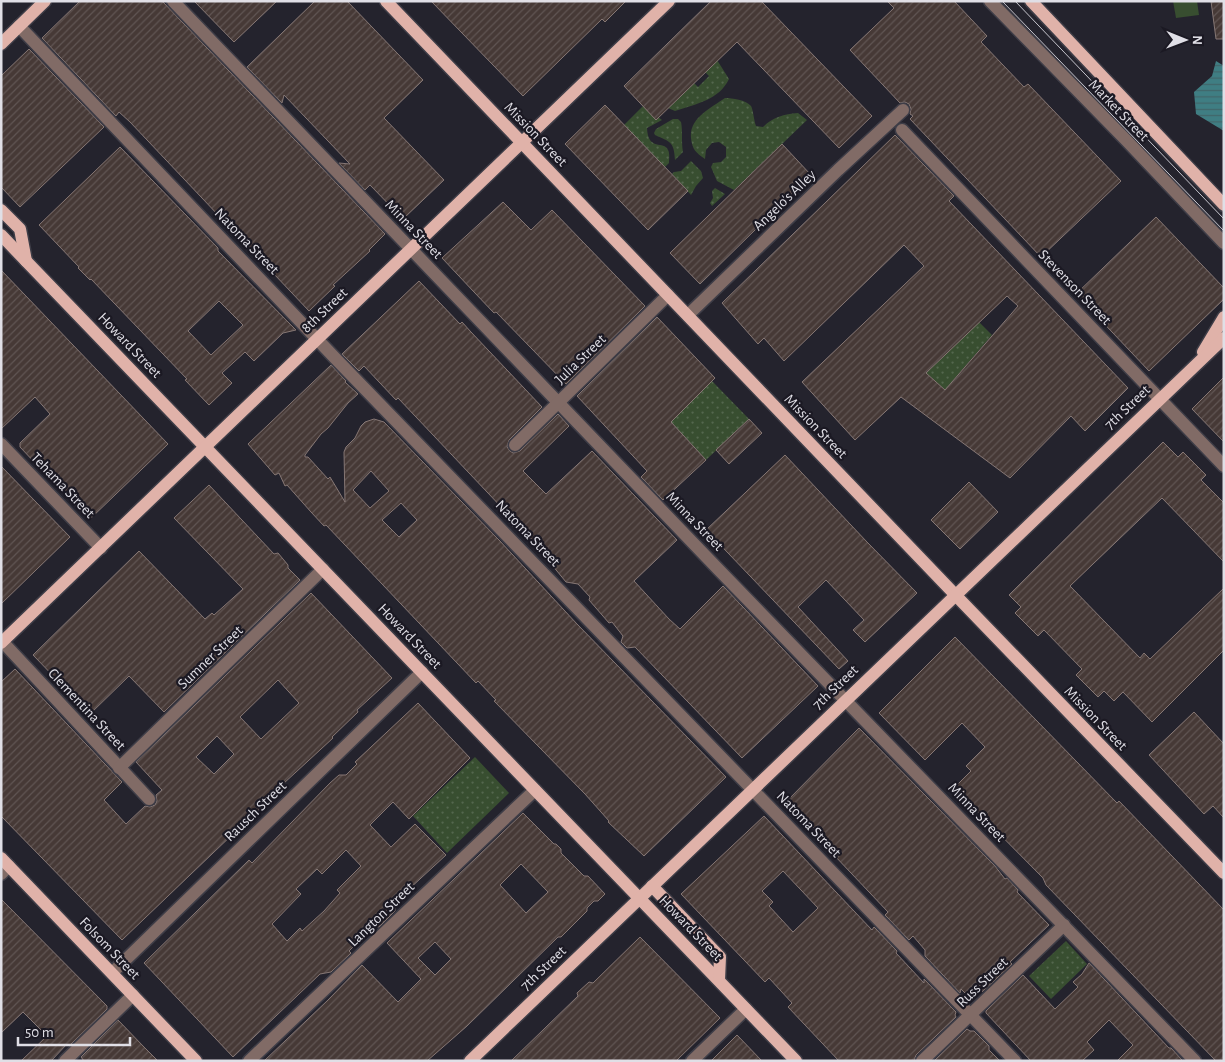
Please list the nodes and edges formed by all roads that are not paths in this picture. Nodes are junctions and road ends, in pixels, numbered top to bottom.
1 (45, 1) edge
2 (173, 1) edge
3 (386, 1) edge
4 (669, 1) edge
5 (990, 1) edge
6 (1031, 1) edge
7 (19, 26) junction
8 (1, 44) edge
9 (903, 110) dead end
10 (902, 130) dead end
11 (522, 142) junction
12 (1224, 205) edge
13 (1, 210) edge
14 (1, 235) edge
15 (1224, 243) edge
16 (411, 249) junction
17 (26, 261) junction
18 (668, 295) junction
19 (688, 315) junction
20 (1224, 317) edge
21 (1224, 338) edge
22 (318, 339) junction
23 (1197, 363) junction
24 (1159, 399) junction
25 (559, 402) junction
26 (1, 444) edge
27 (515, 445) dead end
28 (205, 447) junction
29 (1224, 466) edge
30 (101, 548) junction
31 (323, 569) junction
32 (954, 595) junction
33 (2, 642) edge
34 (422, 672) junction
35 (846, 700) junction
36 (119, 768) junction
37 (753, 789) junction
38 (535, 790) junction
39 (149, 799) dead end
40 (4, 866) edge
41 (1224, 873) edge
42 (652, 886) junction
43 (640, 898) junction
44 (1064, 925) junction
45 (112, 973) junction
46 (719, 980) junction
47 (133, 995) junction
48 (746, 1009) junction
49 (971, 1015) junction
50 (65, 1061) edge
51 (196, 1061) edge
52 (249, 1061) edge
53 (470, 1061) edge
54 (692, 1061) edge
55 (796, 1061) edge
56 (922, 1061) edge
57 (1015, 1061) edge
58 (1196, 1061) edge

1 - 7 main road
2 - 16 street, Minna Street
3 - 11 main road, Mission Street
4 - 11 main road, 8th Street
5 - 15 street, Market Street
6 - 12 main road, Market Street
7 - 8 main road
7 - 22 street, Natoma Street
9 - 19 street, Angelo's Alley
10 - 24 street, Stevenson Street
11 - 16 main road, 8th Street
11 - 18 main road, Mission Street
13 - 17 main road
14 - 17 main road, Howard Street
16 - 22 main road, 8th Street
16 - 25 street, Minna Street
17 - 28 main road, Howard Street
18 - 19 main road, Mission Street
18 - 25 street, Julia Street
19 - 32 main road, Mission Street
20 - 23 main road
21 - 23 main road, 7th Street
22 - 28 main road, 8th Street
22 - 37 street, Natoma Street
23 - 24 main road, 7th Street
24 - 29 street, Stevenson Street
24 - 32 main road, 7th Street
25 - 27 street, Julia Street
25 - 35 street, Minna Street
26 - 30 street, Tehama Street
28 - 30 main road, 8th Street
28 - 31 main road, Howard Street
30 - 33 main road, 8th Street
31 - 34 main road, Howard Street
31 - 36 street, Sumner Street
32 - 35 main road, 7th Street
32 - 41 main road, Mission Street
33 - 36 street, Clementina Street
34 - 38 main road, Howard Street
34 - 45 street, Rausch Street
35 - 37 main road, 7th Street
35 - 44 street, Minna Street
36 - 39 street, Clementina Street
37 - 42 main road, 7th Street
37 - 49 street, Natoma Street
38 - 43 main road, Howard Street
38 - 52 street, Langton Street
40 - 45 main road, Folsom Street
42 - 43 main road, 7th Street
42 - 46 main road
43 - 46 main road, Howard Street
43 - 53 main road, 7th Street
44 - 49 street, Russ Street
44 - 58 street, Minna Street
45 - 47 main road, Folsom Street
46 - 48 main road, Howard Street
47 - 50 street
47 - 51 main road, Folsom Street
48 - 54 street
48 - 55 main road, Howard Street
49 - 56 street, Russ Street
49 - 57 street, Natoma Street

